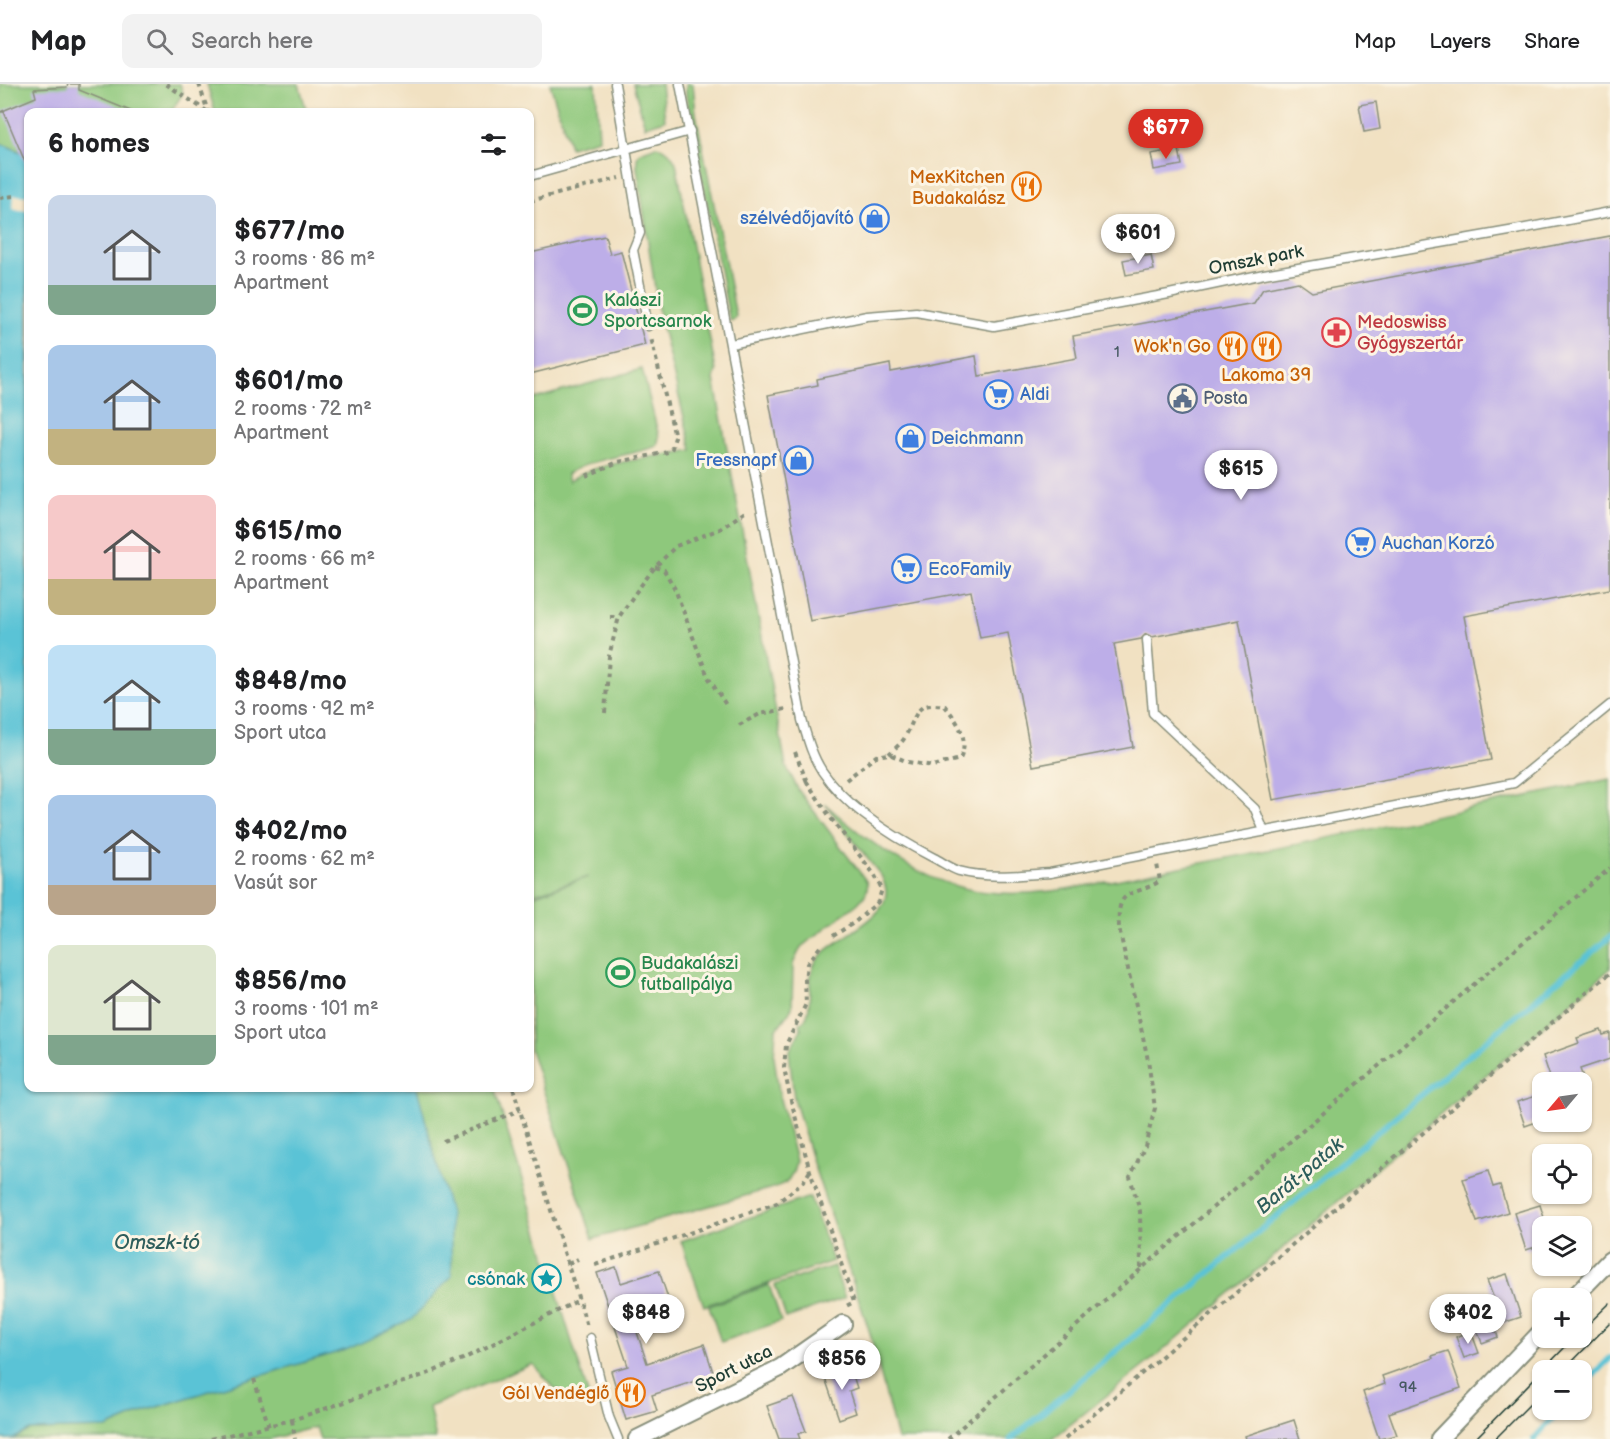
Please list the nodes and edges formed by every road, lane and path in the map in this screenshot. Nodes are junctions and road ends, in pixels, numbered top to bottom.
1 (166, 84) edge
2 (199, 84) edge
3 (615, 84) edge
4 (680, 84) edge
5 (202, 108) edge
6 (207, 108) edge
7 (690, 131) junction
8 (626, 148) junction
9 (534, 175) edge
10 (631, 175) junction
11 (13, 196) dead end
12 (0, 198) edge
13 (534, 200) edge
14 (1610, 212) edge
15 (648, 326) joint
16 (731, 344) junction
17 (586, 476) dead end
18 (762, 506) junction
19 (655, 567) junction
20 (610, 617) dead end
21 (619, 617) junction
22 (1147, 640) dead end
23 (726, 705) dead end
24 (1610, 705) edge
25 (799, 706) junction
26 (605, 713) dead end
27 (739, 726) dead end
28 (889, 754) junction
29 (822, 771) junction
30 (836, 788) junction
31 (1264, 831) junction
32 (1154, 852) junction
33 (1610, 868) edge
34 (833, 936) dead end
35 (820, 947) dead end
36 (1610, 973) edge
37 (514, 1092) edge
38 (520, 1110) junction
39 (443, 1141) dead end
40 (810, 1171) junction
41 (578, 1259) dead end
42 (1610, 1260) edge
43 (568, 1264) junction
44 (595, 1265) dead end
45 (1141, 1269) junction
46 (1583, 1288) edge
47 (579, 1300) junction
48 (842, 1318) joint
49 (590, 1338) joint
50 (1532, 1341) edge
51 (254, 1379) dead end
52 (292, 1420) junction
53 (269, 1427) junction
54 (211, 1439) edge
55 (294, 1439) edge
56 (618, 1439) edge
57 (637, 1439) edge
58 (948, 1439) edge
59 (1065, 1439) edge
60 (1439, 1439) edge

1 - 5 path
2 - 6 path
3 - 8 lane
4 - 7 lane
7 - 8 lane
7 - 16 lane
8 - 9 lane
8 - 10 lane
10 - 13 path
10 - 15 lane
11 - 12 path
14 - 16 lane, Omszk park
15 - 17 path
16 - 18 lane
18 - 19 path
18 - 25 lane
19 - 21 path
19 - 23 path
20 - 21 path
21 - 26 path
22 - 31 lane
24 - 31 lane
25 - 27 path
25 - 29 lane
28 - 28 path
28 - 30 path
29 - 30 lane
29 - 34 path
30 - 32 lane
31 - 32 lane
32 - 45 path
33 - 45 path
35 - 40 path
36 - 59 path
37 - 38 path
38 - 39 path
38 - 43 path
40 - 44 path
40 - 48 path
41 - 43 path
42 - 46 street
43 - 47 path
45 - 58 path
47 - 49 path
47 - 52 path
48 - 57 street, Sport utca
49 - 56 lane
50 - 60 street
51 - 53 path
52 - 53 path
52 - 55 path
53 - 54 path

